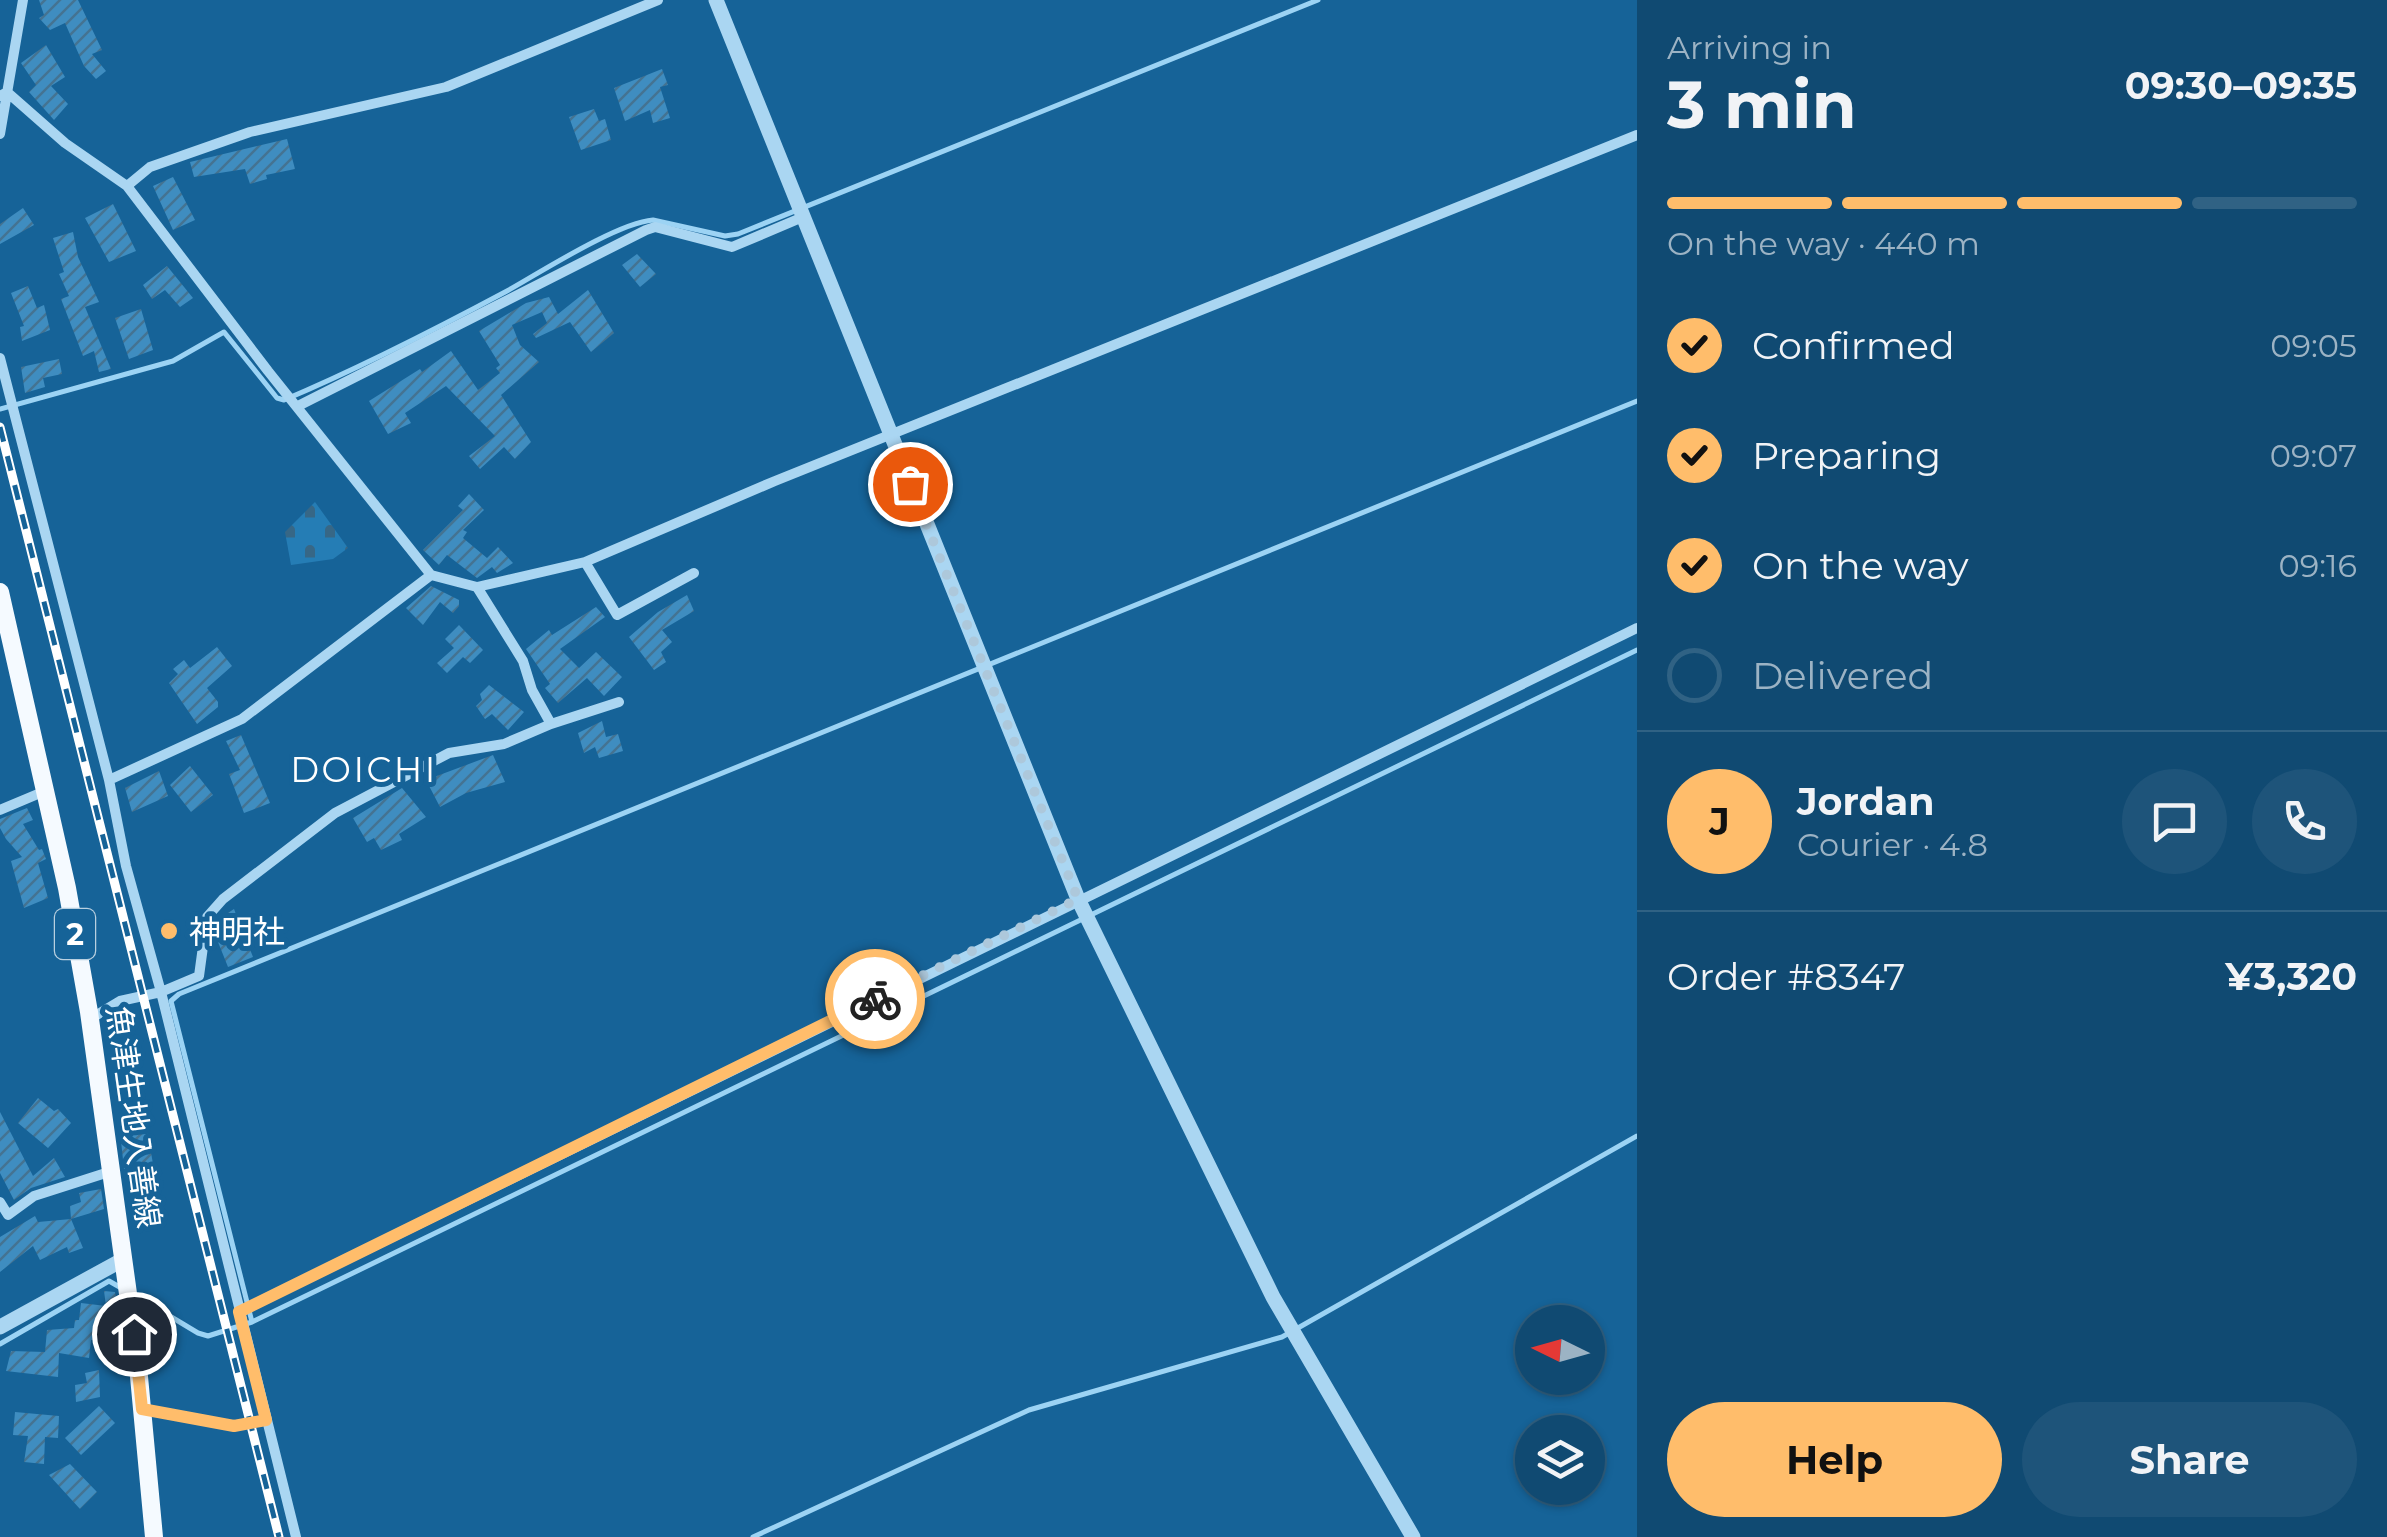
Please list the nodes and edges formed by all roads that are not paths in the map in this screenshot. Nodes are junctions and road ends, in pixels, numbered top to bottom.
1 (24, 0) edge
2 (658, 0) edge
3 (716, 0) edge
4 (4, 94) edge
5 (0, 134) edge
6 (1637, 136) edge
7 (128, 186) junction
8 (803, 218) junction
9 (0, 358) edge
10 (298, 406) junction
11 (891, 436) junction
12 (585, 562) junction
13 (694, 573) dead end
14 (431, 575) junction
15 (477, 587) junction
16 (0, 592) edge
17 (1637, 628) edge
18 (619, 702) dead end
19 (551, 724) junction
20 (109, 780) junction
21 (45, 791) junction
22 (0, 810) edge
23 (1078, 899) junction
24 (161, 992) junction
25 (90, 1019) junction
26 (112, 1171) junction
27 (0, 1202) edge
28 (4, 1219) edge
29 (124, 1259) junction
30 (239, 1312) junction
31 (0, 1327) edge
32 (142, 1409) junction
33 (266, 1420) junction
34 (154, 1537) edge
35 (296, 1537) edge
36 (1412, 1537) edge

1 - 4 street
2 - 7 street
3 - 8 street
4 - 5 street
4 - 7 street
6 - 11 street
7 - 10 street
8 - 10 street
8 - 11 street
9 - 20 street
10 - 14 street
11 - 12 street
11 - 23 street
12 - 13 street
12 - 15 street
14 - 15 street
14 - 20 street
15 - 19 street
16 - 21 main road, 魚津生地入善線 / 2
17 - 23 street
18 - 19 street
19 - 24 street
20 - 24 street
21 - 22 street
21 - 25 main road, 魚津生地入善線 / 2
23 - 30 street
23 - 36 street
24 - 25 street
24 - 30 street
25 - 26 main road, 魚津生地入善線 / 2
26 - 28 street
26 - 29 main road, 魚津生地入善線 / 2
27 - 28 street
29 - 31 street
29 - 32 main road, 魚津生地入善線 / 2
30 - 33 street
32 - 33 street
32 - 34 main road, 魚津生地入善線 / 2
33 - 35 street

